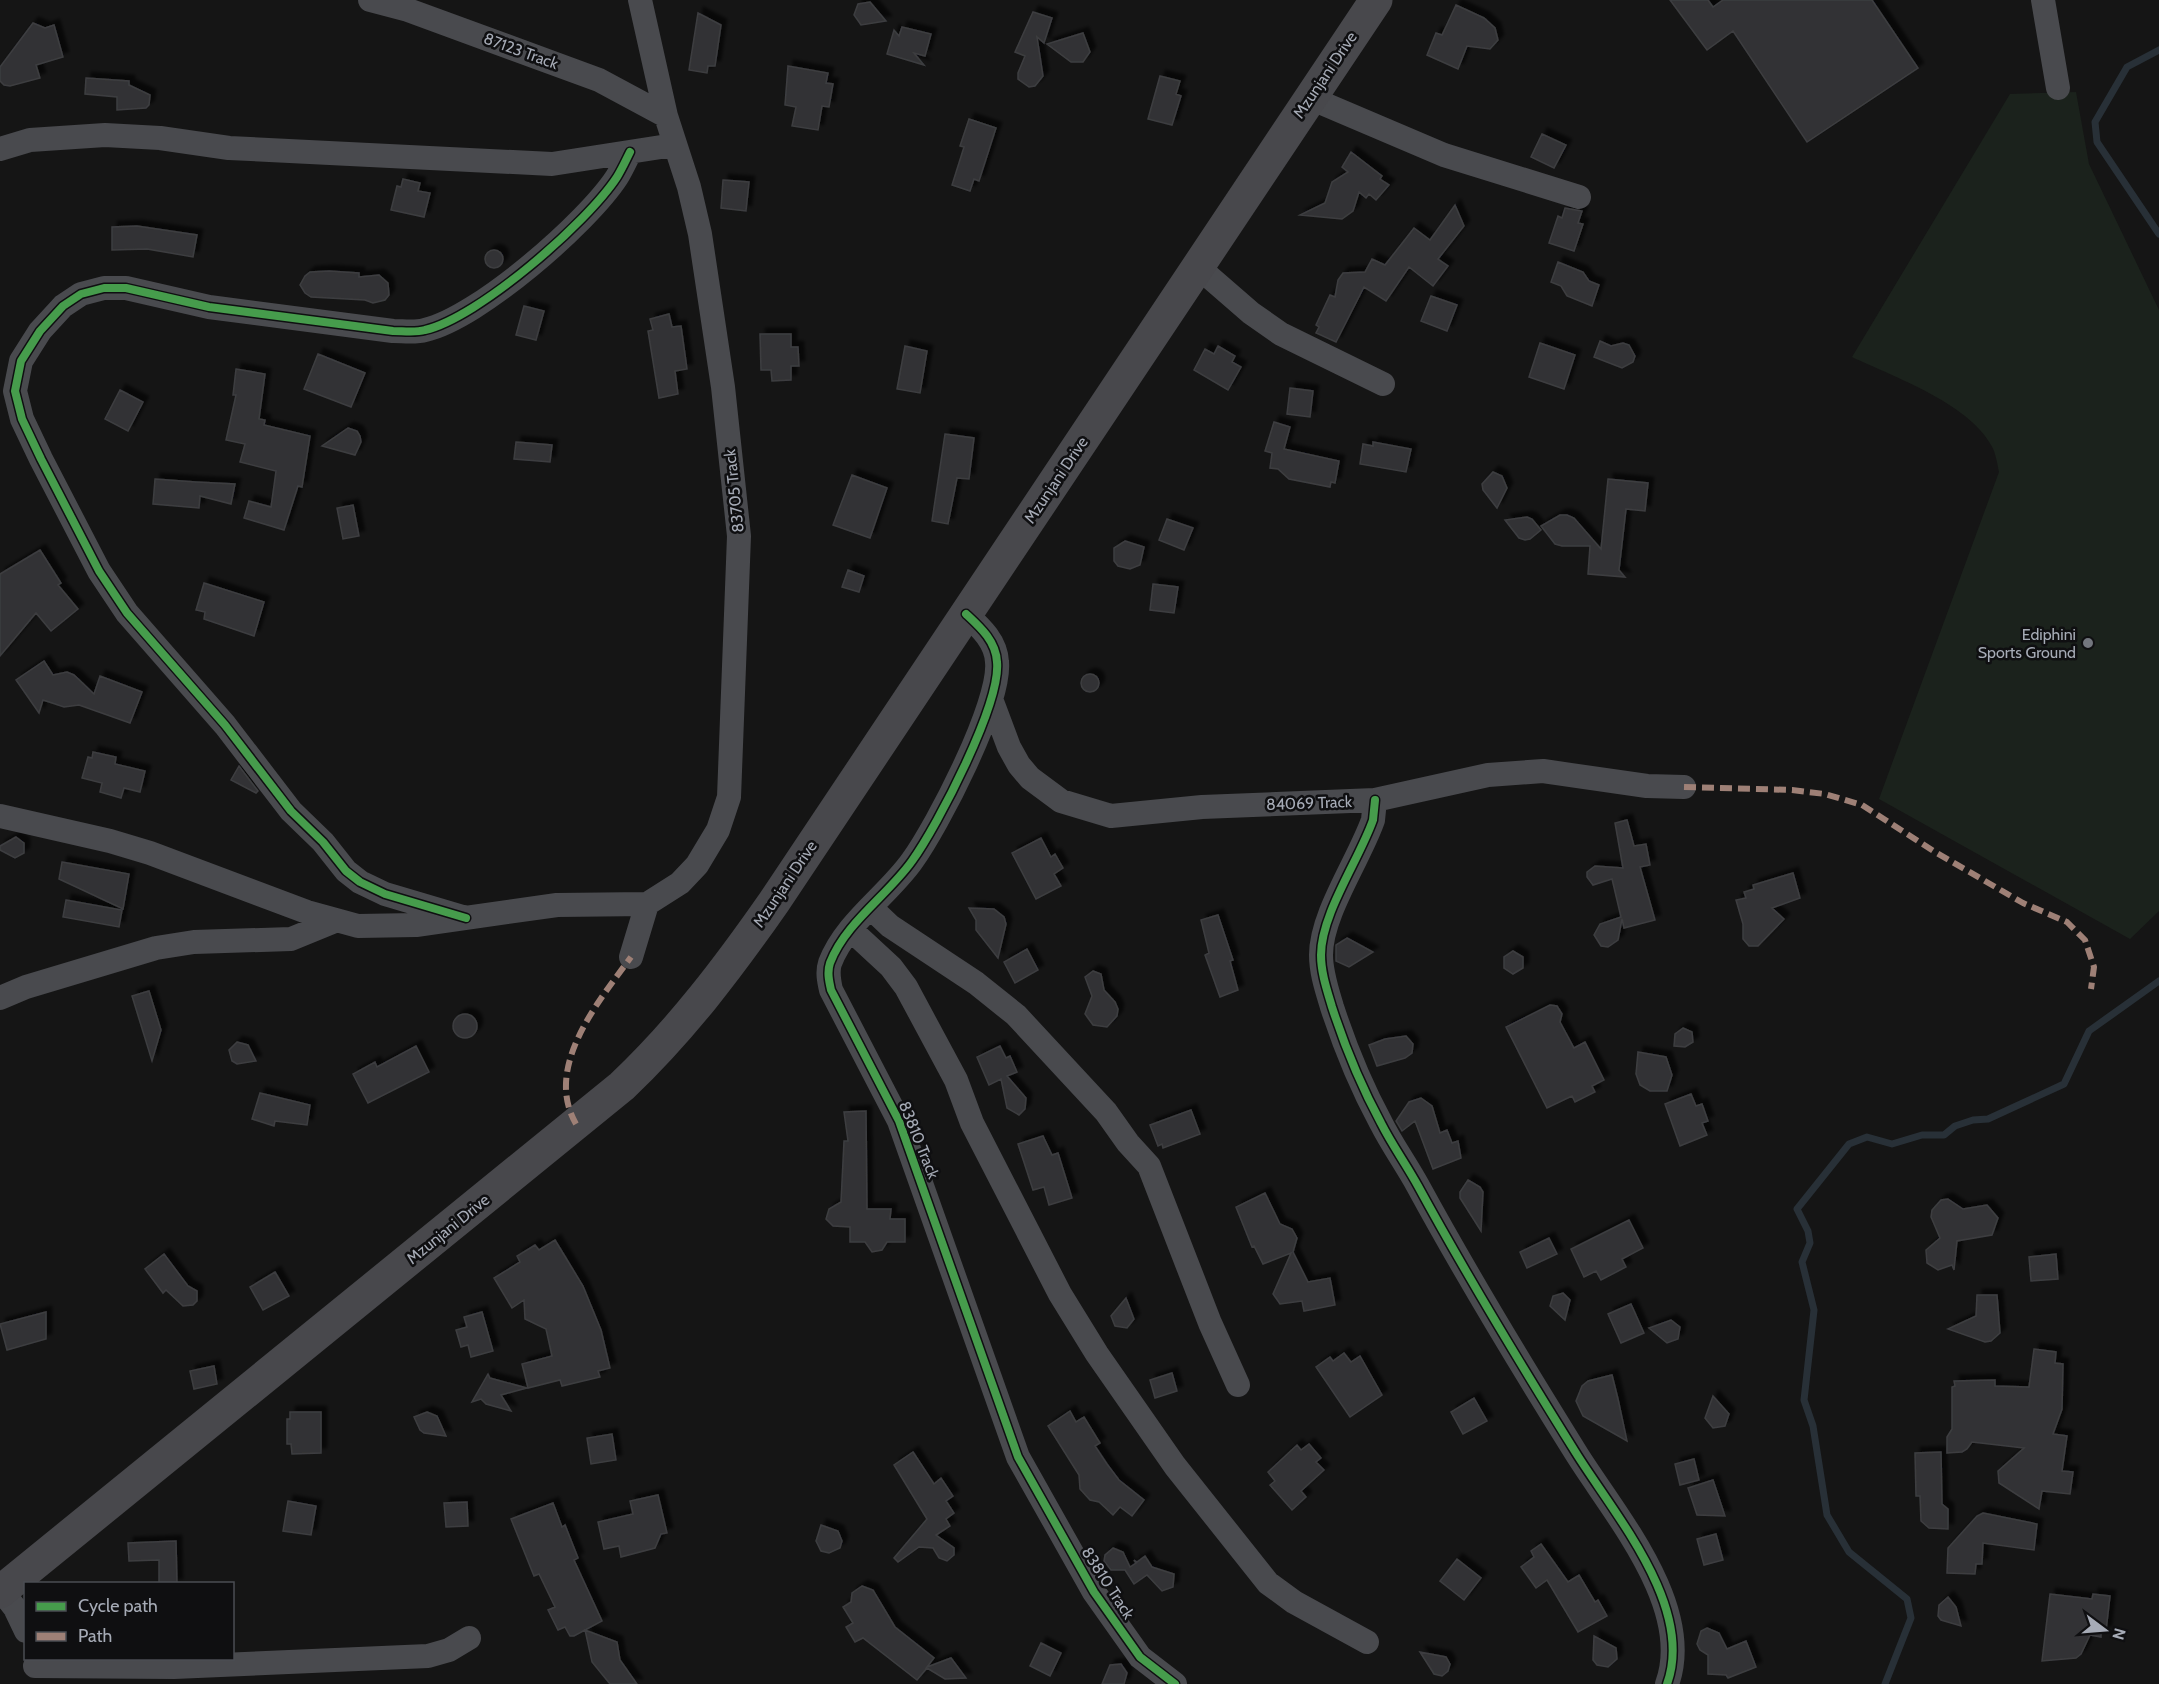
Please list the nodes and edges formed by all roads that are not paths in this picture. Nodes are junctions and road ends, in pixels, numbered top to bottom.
1 (370, 0) edge
2 (640, 0) edge
3 (1376, 0) edge
4 (2043, 0) edge
5 (2058, 88) dead end
6 (1310, 98) junction
7 (666, 116) junction
8 (674, 146) junction
9 (0, 149) edge
10 (630, 152) junction
11 (1579, 197) dead end
12 (1198, 267) junction
13 (1383, 384) dead end
14 (966, 614) junction
15 (991, 699) junction
16 (1683, 787) dead end
17 (1375, 800) junction
18 (0, 816) edge
19 (647, 904) junction
20 (871, 908) junction
21 (465, 918) junction
22 (335, 921) junction
23 (851, 930) junction
24 (631, 957) dead end
25 (0, 998) edge
26 (1238, 1385) dead end
27 (1, 1592) edge
28 (24, 1627) edge
29 (469, 1638) dead end
30 (1367, 1642) dead end
31 (35, 1670) edge
32 (1175, 1684) edge
33 (1667, 1684) edge

1 - 7 street, 87123 Track
2 - 7 street, 83705 Track
3 - 6 main road, Mzunjani Drive
4 - 5 street
6 - 11 street
6 - 12 main road, Mzunjani Drive
7 - 8 street, 83705 Track
8 - 10 street
8 - 19 street, 83705 Track
9 - 10 street
10 - 21 street
12 - 13 street
12 - 14 main road, Mzunjani Drive
14 - 15 street, 83810 Track
14 - 27 main road, Mzunjani Drive
15 - 17 street, 84069 Track
15 - 20 street, 83810 Track
16 - 17 street, 84069 Track
17 - 33 street
18 - 22 street
19 - 21 street
19 - 24 street
20 - 23 street, 83810 Track
20 - 26 street
21 - 22 street
22 - 25 street
23 - 30 street
23 - 32 street, 83810 Track
27 - 28 street
29 - 31 street

